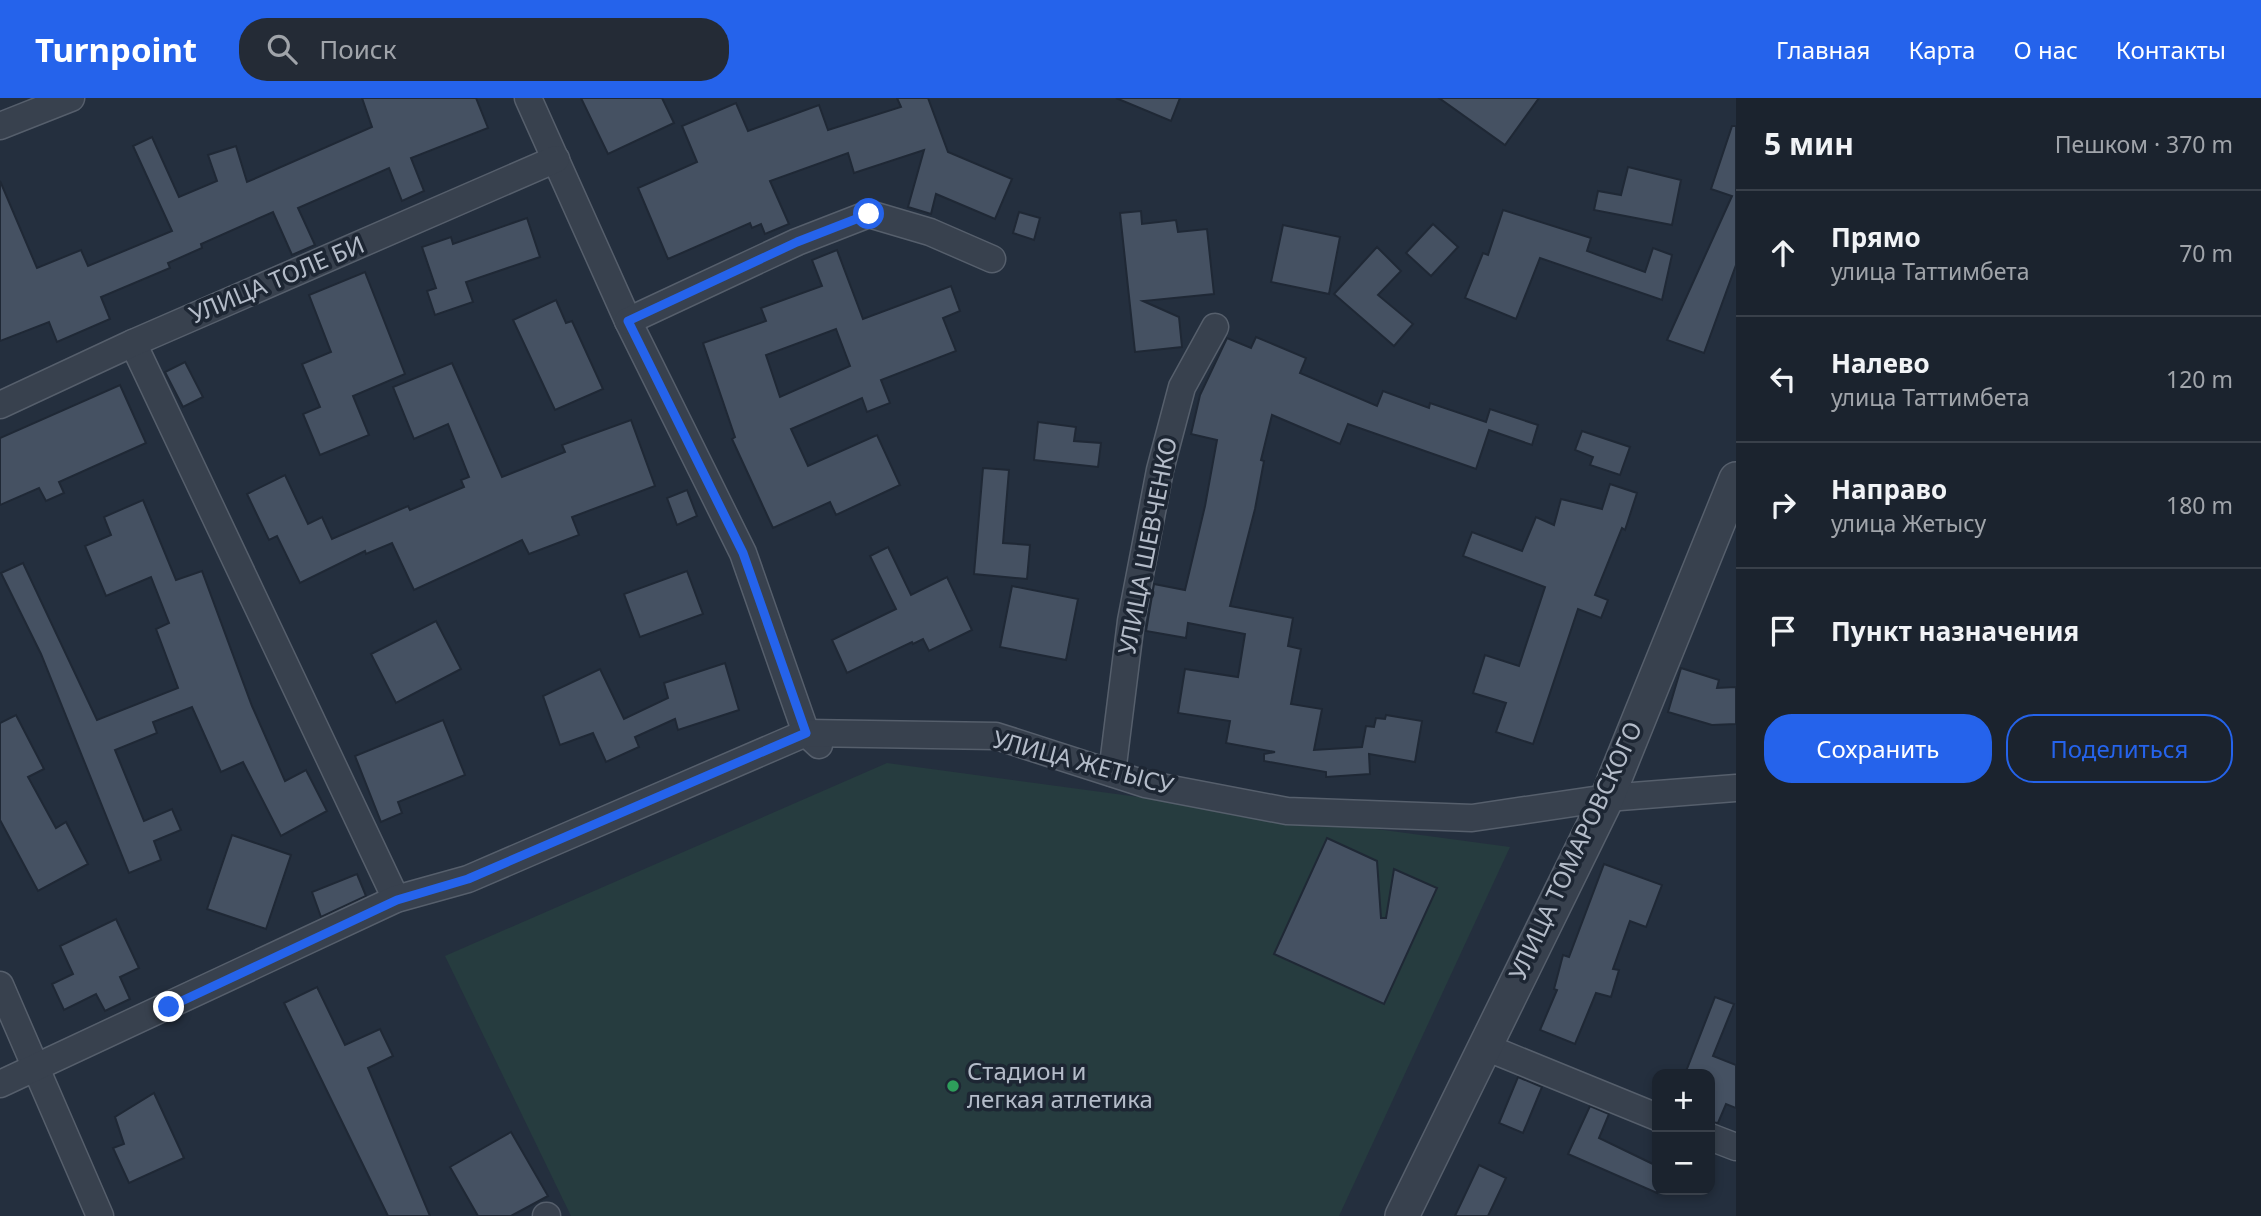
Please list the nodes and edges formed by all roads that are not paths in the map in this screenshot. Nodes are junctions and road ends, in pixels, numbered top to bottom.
1 (71, 98) edge
2 (528, 98) edge
3 (0, 125) edge
4 (556, 159) junction
5 (992, 259) dead end
6 (628, 321) junction
7 (1215, 327) dead end
8 (133, 343) junction
9 (0, 405) edge
10 (1736, 479) edge
11 (806, 733) junction
12 (825, 751) dead end
13 (1112, 773) junction
14 (1736, 788) edge
15 (1607, 798) junction
16 (397, 900) junction
17 (0, 985) edge
18 (1483, 1046) junction
19 (34, 1067) junction
20 (0, 1084) edge
21 (1652, 1115) edge
22 (1715, 1139) edge
23 (1736, 1147) edge
24 (100, 1216) edge
25 (1402, 1216) edge

1 - 3 street
2 - 4 street
4 - 6 street
4 - 8 street, УЛИЦА ТОЛЕ БИ
5 - 6 street
6 - 11 street
7 - 13 street, УЛИЦА ШЕВЧЕНКО
8 - 9 street, УЛИЦА ТОЛЕ БИ
8 - 16 street
10 - 15 street, УЛИЦА ТОМАРОВСКОГО
11 - 12 street
11 - 13 street, УЛИЦА ЖЕТЫСУ
11 - 16 street, УЛИЦА ЖЕТЫСУ
13 - 15 street, УЛИЦА ЖЕТЫСУ
14 - 15 street, УЛИЦА ЖЕТЫСУ
15 - 18 street, УЛИЦА ТОМАРОВСКОГО
16 - 19 street, УЛИЦА ЖЕТЫСУ
17 - 19 street
18 - 21 street
18 - 25 street, УЛИЦА ТОМАРОВСКОГО
19 - 20 street, УЛИЦА ЖЕТЫСУ
19 - 24 street
22 - 23 street

